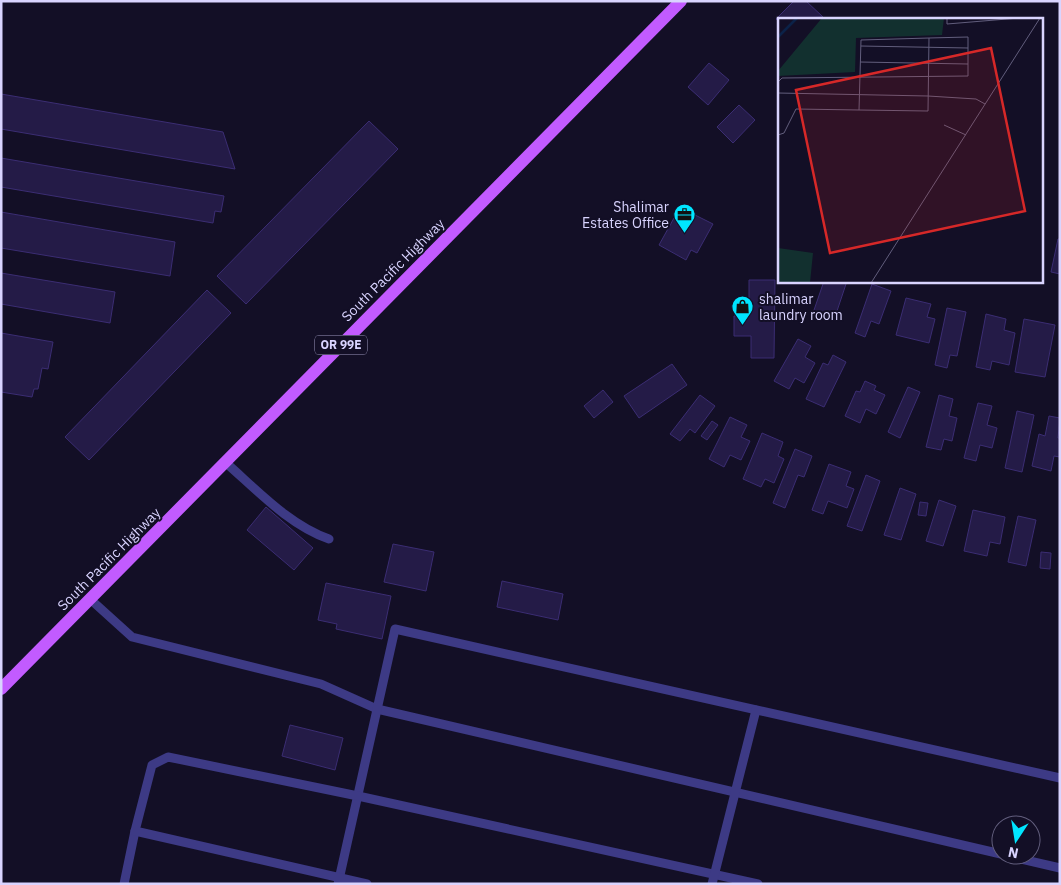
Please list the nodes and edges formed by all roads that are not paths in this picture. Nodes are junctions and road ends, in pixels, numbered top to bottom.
1 (681, 1) edge
2 (225, 462) junction
3 (329, 539) dead end
4 (90, 599) junction
5 (1, 689) edge
6 (377, 708) junction
7 (756, 710) junction
8 (1060, 778) edge
9 (735, 792) junction
10 (358, 796) junction
11 (135, 831) junction
12 (991, 852) edge
13 (1041, 864) edge
14 (1060, 868) edge
15 (714, 874) junction
16 (339, 881) edge
17 (124, 884) edge
18 (367, 884) edge
19 (712, 884) edge
20 (758, 884) edge

1 - 2 main road, South Pacific Highway / OR 99E
2 - 3 lane
2 - 4 main road, South Pacific Highway / OR 99E
4 - 5 main road, South Pacific Highway / OR 99E
4 - 6 lane
6 - 7 lane
6 - 9 lane
6 - 10 lane
7 - 8 lane
7 - 9 lane
9 - 12 lane
9 - 15 lane
10 - 11 lane
10 - 15 lane
10 - 16 lane
11 - 16 lane
11 - 17 lane
13 - 14 lane
15 - 19 lane
15 - 20 lane
16 - 18 lane

